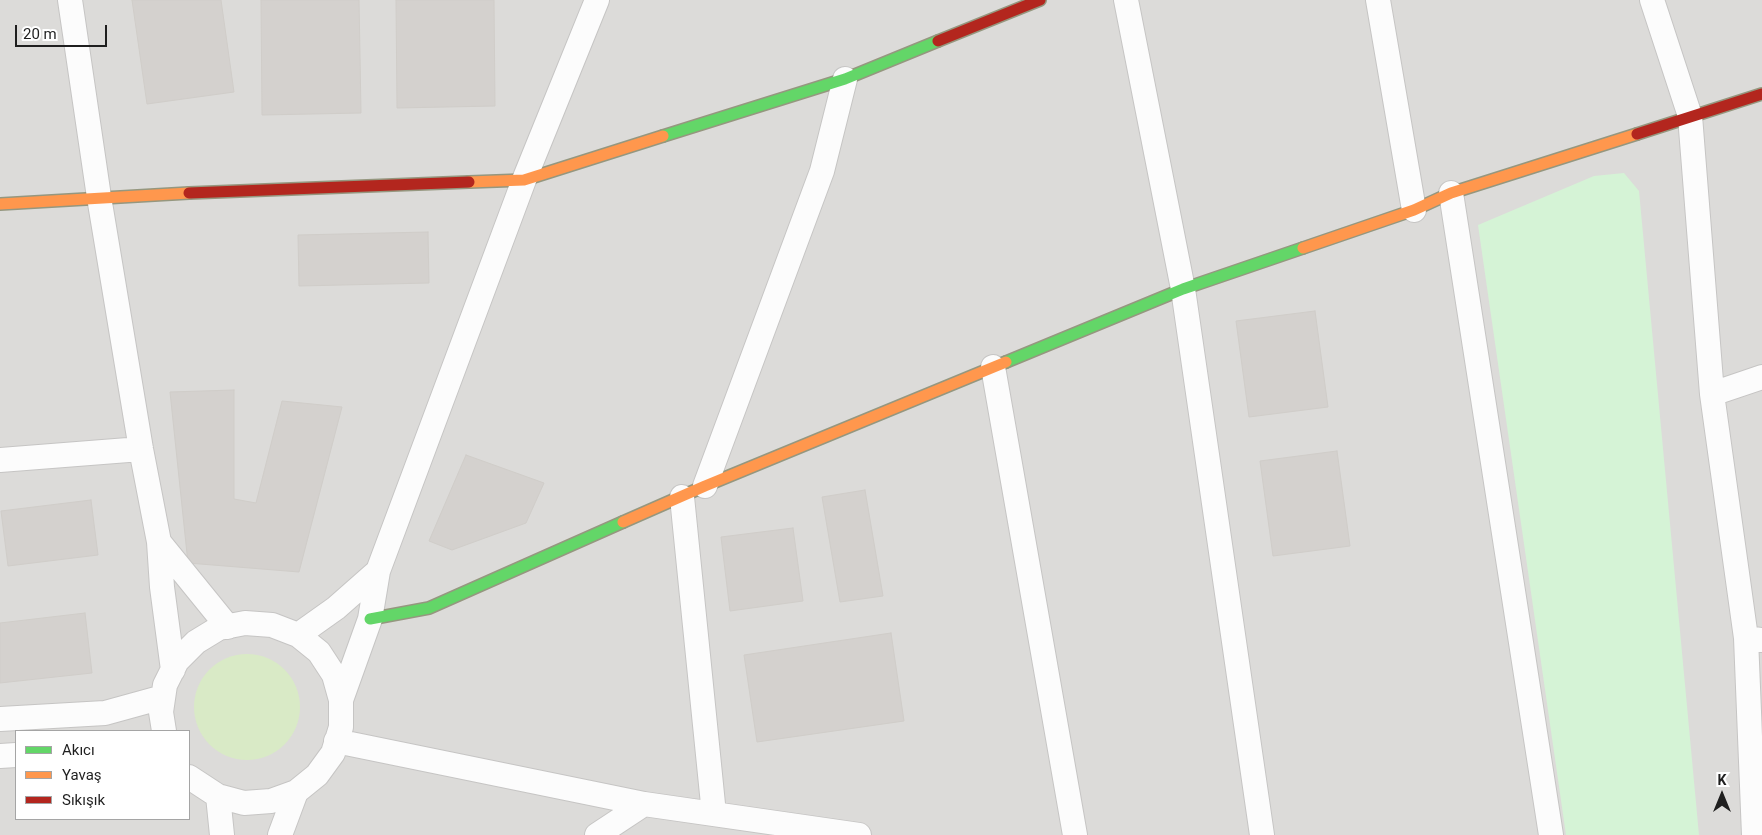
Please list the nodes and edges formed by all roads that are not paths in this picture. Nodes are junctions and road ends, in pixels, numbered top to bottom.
1 (70, 0) edge
2 (597, 0) edge
3 (1040, 0) edge
4 (1126, 0) edge
5 (1378, 0) edge
6 (1652, 0) edge
7 (845, 79) junction
8 (1762, 94) edge
9 (1690, 116) junction
10 (524, 180) junction
11 (1451, 193) junction
12 (99, 197) junction
13 (0, 204) edge
14 (1414, 210) junction
15 (1183, 288) junction
16 (993, 367) junction
17 (1762, 377) edge
18 (1712, 394) junction
19 (141, 449) junction
20 (0, 460) edge
21 (705, 486) junction
22 (682, 498) junction
23 (159, 542) junction
24 (378, 571) junction
25 (370, 619) junction
26 (228, 627) junction
27 (298, 635) junction
28 (1754, 639) edge
29 (173, 670) junction
30 (163, 697) junction
31 (341, 700) junction
32 (0, 719) edge
33 (164, 730) edge
34 (336, 741) junction
35 (15, 755) edge
36 (0, 756) edge
37 (190, 778) edge
38 (296, 792) junction
39 (218, 796) junction
40 (644, 804) junction
41 (714, 814) junction
42 (282, 834) edge
43 (222, 835) edge
44 (597, 835) edge
45 (859, 835) edge
46 (1075, 835) edge
47 (1262, 835) edge
48 (1551, 835) edge
49 (1754, 835) edge

1 - 12 street
2 - 10 street
3 - 7 street
4 - 15 street
5 - 14 street
6 - 9 street
7 - 10 street
7 - 21 street
8 - 9 street
9 - 11 street
9 - 18 street
10 - 12 street
10 - 24 street
11 - 14 street
11 - 48 street
12 - 13 street
12 - 19 street
14 - 15 street
15 - 16 street
15 - 47 street
16 - 21 street
16 - 46 street
17 - 18 street
18 - 28 street
19 - 20 street
19 - 23 street
21 - 22 street
22 - 25 street
22 - 41 street
23 - 26 street
23 - 29 street
24 - 25 street
24 - 27 street
25 - 31 street
26 - 27 street
26 - 29 street
27 - 31 street
28 - 49 street
29 - 30 street
30 - 32 street
30 - 33 street
31 - 34 street
34 - 38 street
34 - 40 street
35 - 36 street
37 - 39 street
38 - 39 street
38 - 42 street
39 - 43 street
40 - 41 street
40 - 44 street
41 - 45 street

